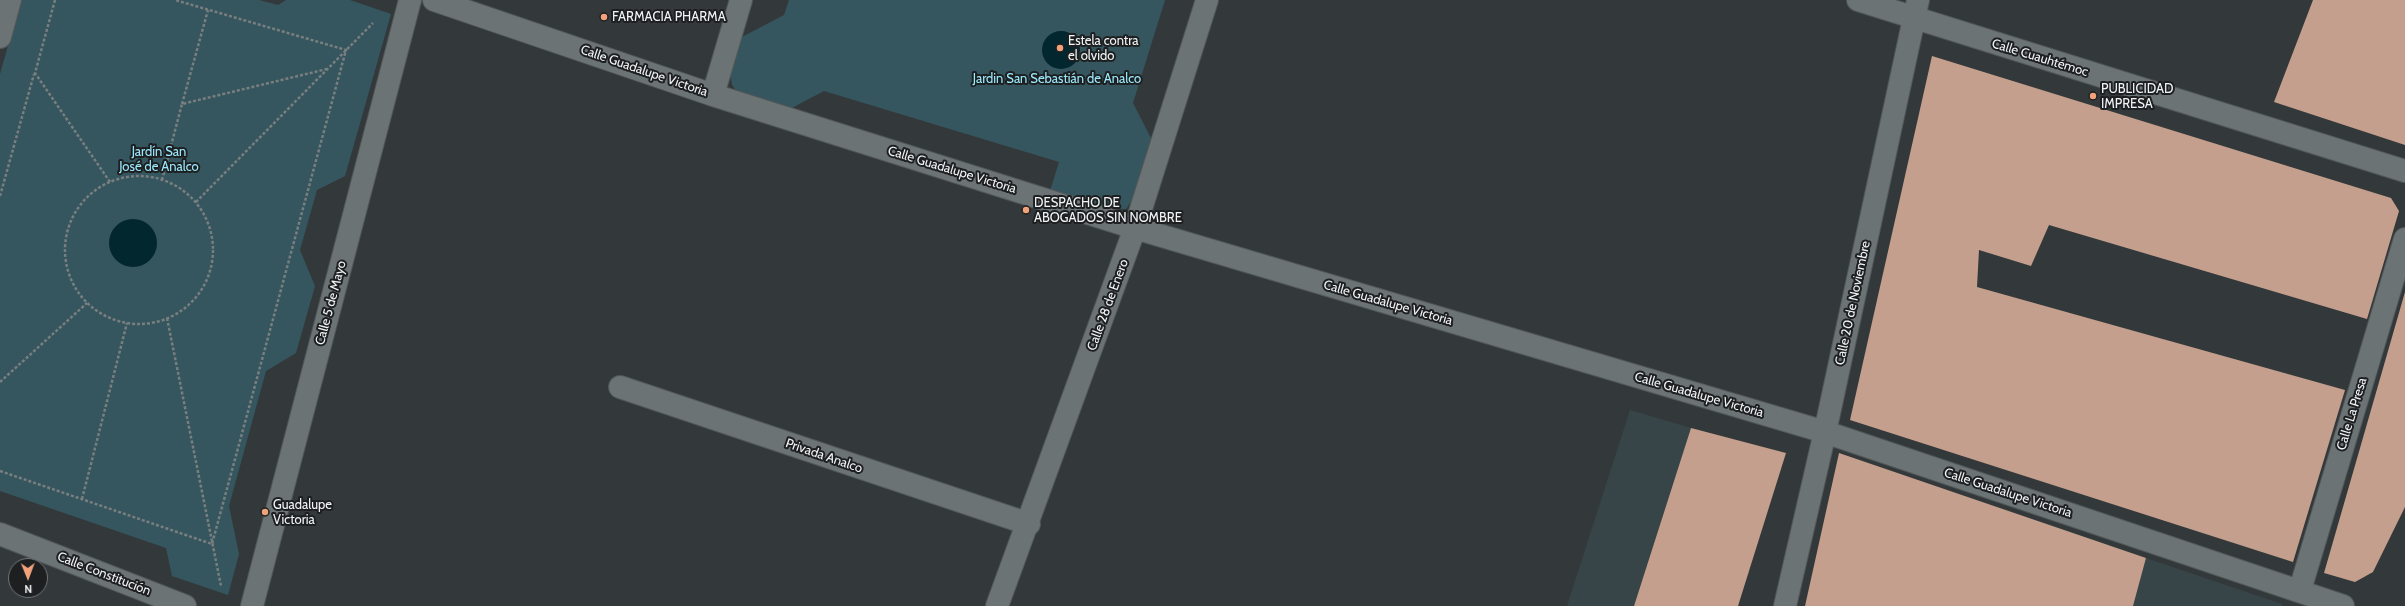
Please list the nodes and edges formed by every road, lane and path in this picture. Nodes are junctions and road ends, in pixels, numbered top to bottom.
1 (10, 0) edge
2 (55, 0) edge
3 (175, 0) edge
4 (410, 0) edge
5 (434, 0) edge
6 (741, 0) edge
7 (1208, 0) edge
8 (1858, 0) edge
9 (1916, 9) edge
10 (208, 10) junction
11 (374, 22) dead end
12 (0, 37) edge
13 (346, 50) junction
14 (328, 68) junction
15 (35, 73) junction
16 (713, 95) junction
17 (182, 104) junction
18 (2405, 171) edge
19 (162, 180) junction
20 (110, 182) junction
21 (0, 196) edge
22 (196, 202) junction
23 (1135, 228) junction
24 (2405, 239) edge
25 (87, 303) junction
26 (167, 318) junction
27 (127, 323) junction
28 (0, 382) edge
29 (620, 387) dead end
30 (1825, 432) junction
31 (0, 471) edge
32 (82, 499) junction
33 (1028, 524) junction
34 (0, 534) edge
35 (212, 544) junction
36 (221, 586) dead end
37 (2300, 590) junction
38 (185, 606) edge
39 (252, 606) edge
40 (997, 606) edge
41 (1785, 606) edge
42 (2343, 606) edge

1 - 12 street
2 - 15 path
3 - 10 path
4 - 39 street, Calle 5 de Mayo
5 - 16 street, Calle Guadalupe Victoria
6 - 16 street
7 - 23 street, Calle 28 de Enero
8 - 9 street, Calle Cuauhtémoc
9 - 18 street, Calle Cuauhtémoc
9 - 30 street, Calle 20 de Noviembre
10 - 13 path
10 - 17 path
11 - 13 path
13 - 14 path
13 - 35 path
14 - 17 path
14 - 22 path
15 - 20 path
15 - 21 path
16 - 23 street, Calle Guadalupe Victoria
17 - 19 path
19 - 20 path
19 - 22 path
20 - 25 path
22 - 26 path
23 - 30 street, Calle Guadalupe Victoria
23 - 33 street, Calle 28 de Enero
24 - 37 street, Calle La Presa
25 - 27 path
25 - 28 path
26 - 27 path
26 - 35 path
27 - 32 path
29 - 33 street, Privada Analco
30 - 37 street, Calle Guadalupe Victoria
30 - 41 street, Calle 20 de Noviembre
31 - 32 path
32 - 35 path
33 - 40 street, Calle 28 de Enero
34 - 38 street, Calle Constitución
35 - 36 path
37 - 42 street, Calle Guadalupe Victoria

